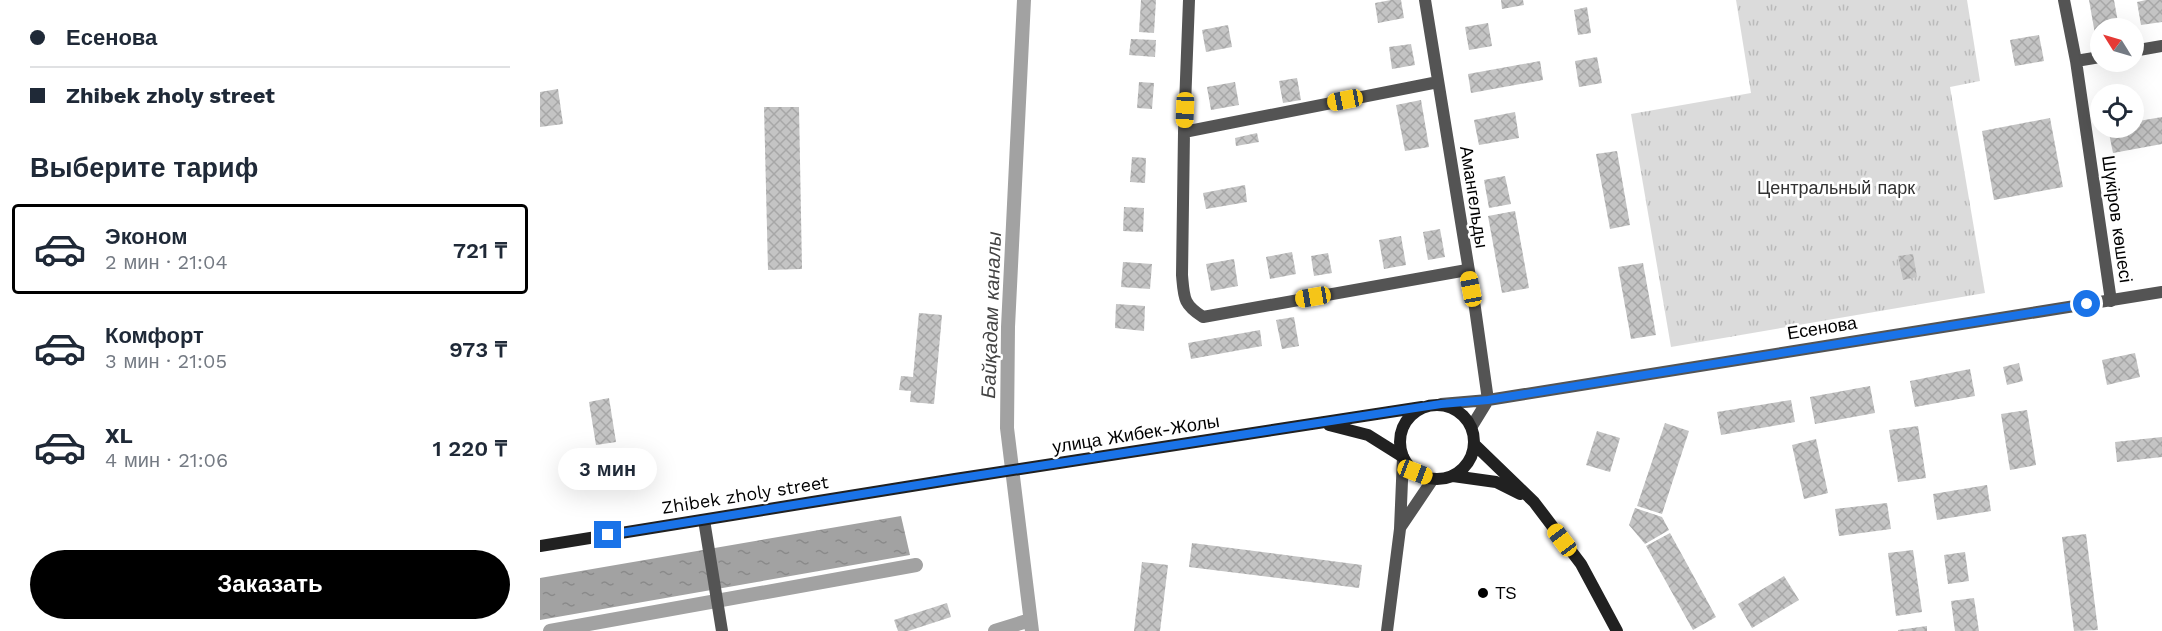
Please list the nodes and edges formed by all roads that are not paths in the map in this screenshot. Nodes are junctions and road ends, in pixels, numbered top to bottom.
1 (1189, 0) edge
2 (1425, 0) edge
3 (2064, 0) edge
4 (2162, 46) edge
5 (2144, 49) edge
6 (2090, 59) edge
7 (2076, 61) junction
8 (1438, 82) junction
9 (1184, 132) junction
10 (1467, 270) junction
11 (2162, 292) edge
12 (2111, 300) junction
13 (1488, 400) junction
14 (1441, 404) junction
15 (1422, 407) junction
16 (1322, 423) junction
17 (1472, 426) junction
18 (1475, 446) junction
19 (1403, 457) junction
20 (1452, 476) junction
21 (955, 479) joint
22 (1433, 479) junction
23 (1534, 502) junction
24 (705, 520) junction
25 (1400, 529) junction
26 (540, 546) edge
27 (721, 627) edge
28 (1387, 631) edge
29 (1617, 631) edge

1 - 9 street
2 - 8 street, Амангельды
3 - 7 street, Шүкіров көшесі
4 - 5 street
6 - 7 street
7 - 12 street, Шүкіров көшесі
8 - 9 street
8 - 10 street, Амангельды
9 - 10 street
10 - 13 street, Амангельды
11 - 12 street, Есенова
12 - 13 street, Есенова
13 - 14 street, Есенова
13 - 17 street
14 - 15 main road
14 - 17 main road
15 - 16 main road, улица Жибек-Жолы
15 - 19 main road
16 - 19 main road
16 - 21 main road, улица Жибек-Жолы
17 - 18 main road
18 - 20 main road
18 - 23 main road
19 - 22 main road
19 - 25 street
20 - 22 main road
20 - 23 main road
21 - 24 main road, Zhibek zholy street
22 - 25 street
23 - 29 main road
24 - 26 main road, Zhibek zholy street
24 - 27 street
25 - 28 street

